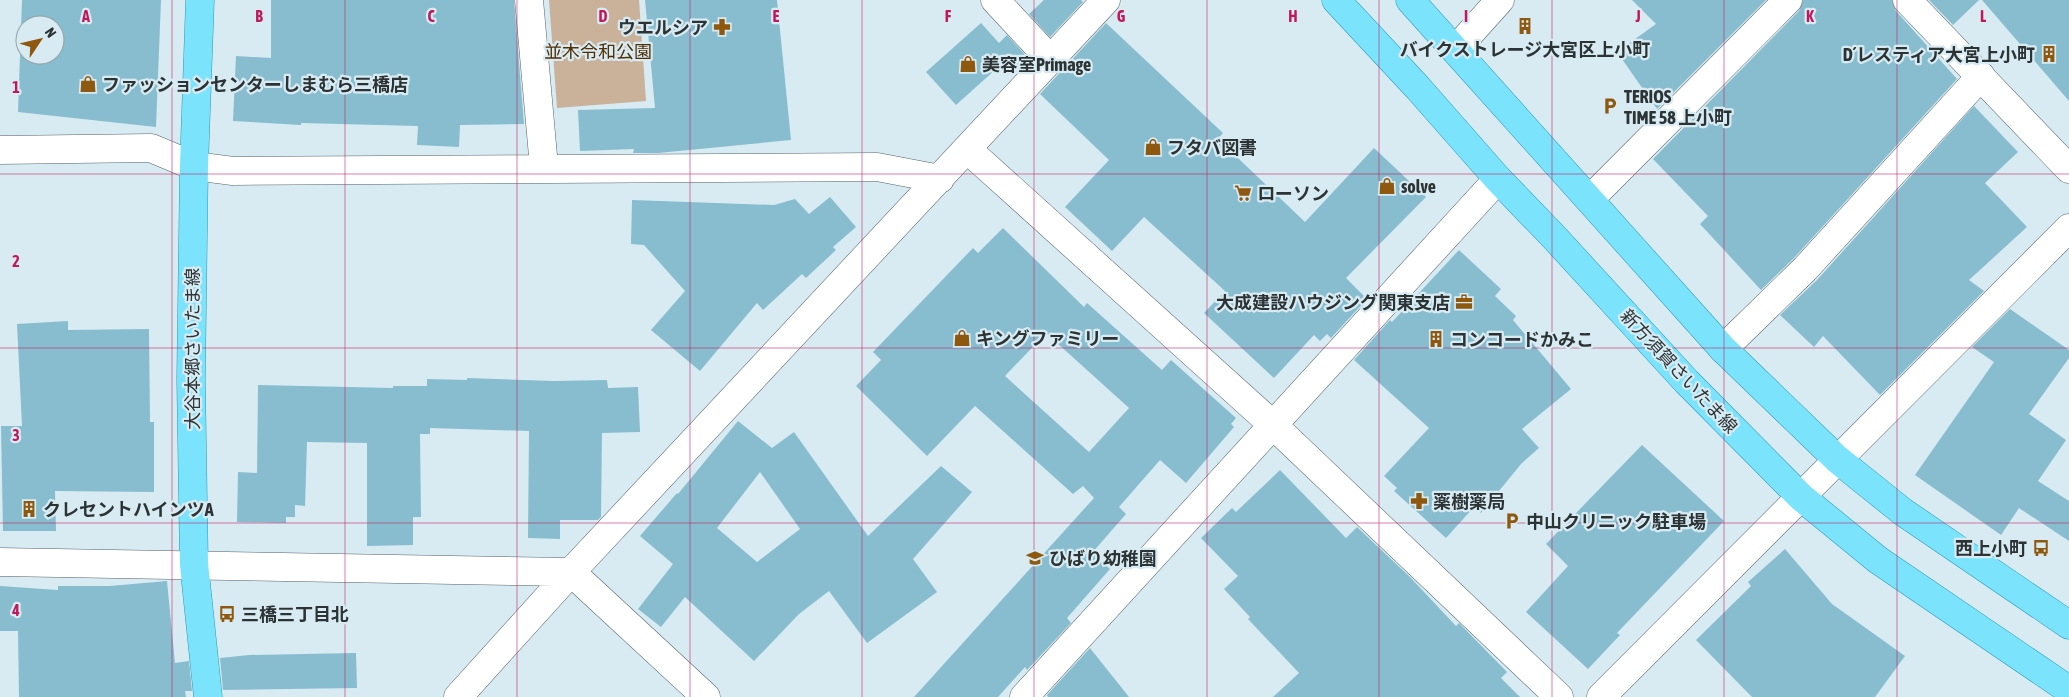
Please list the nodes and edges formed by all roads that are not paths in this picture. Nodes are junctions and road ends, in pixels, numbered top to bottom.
1 (200, 0) edge
2 (529, 0) edge
3 (995, 0) edge
4 (1106, 0) edge
5 (1336, 0) edge
6 (1410, 0) edge
7 (1500, 0) edge
8 (1788, 0) edge
9 (1907, 0) edge
10 (1456, 49) junction
11 (1050, 60) junction
12 (1981, 76) junction
13 (967, 149) junction
14 (0, 150) edge
15 (194, 166) junction
16 (544, 167) junction
17 (2069, 169) edge
18 (940, 178) junction
19 (1498, 179) junction
20 (1590, 199) junction
21 (2069, 228) edge
22 (1723, 349) junction
23 (1273, 425) junction
24 (1838, 459) junction
25 (1801, 497) junction
26 (0, 562) edge
27 (194, 564) junction
28 (571, 572) junction
29 (2069, 625) edge
30 (2069, 690) edge
31 (208, 697) edge
32 (458, 697) edge
33 (706, 697) edge
34 (1024, 697) edge
35 (1559, 697) edge
36 (1601, 697) edge

1 - 15 main road, 大谷本郷さいたま線
2 - 16 street
3 - 11 street
4 - 11 street
5 - 19 main road, 新方須賀さいたま線
6 - 10 main road
7 - 10 street
8 - 20 street
9 - 12 street
10 - 20 main road
11 - 13 street
12 - 17 street
12 - 22 street
13 - 18 street
13 - 23 street
14 - 15 street
15 - 16 street
15 - 27 main road, 大谷本郷さいたま線
16 - 18 street
18 - 28 street
19 - 23 street
19 - 25 main road, 新方須賀さいたま線
20 - 22 main road
21 - 24 street
22 - 24 main road
23 - 34 street
23 - 35 street
24 - 25 street
24 - 29 main road
25 - 30 main road, 新方須賀さいたま線
25 - 36 street
26 - 27 street
27 - 28 street
27 - 31 main road, 大谷本郷さいたま線
28 - 32 street
28 - 33 street

